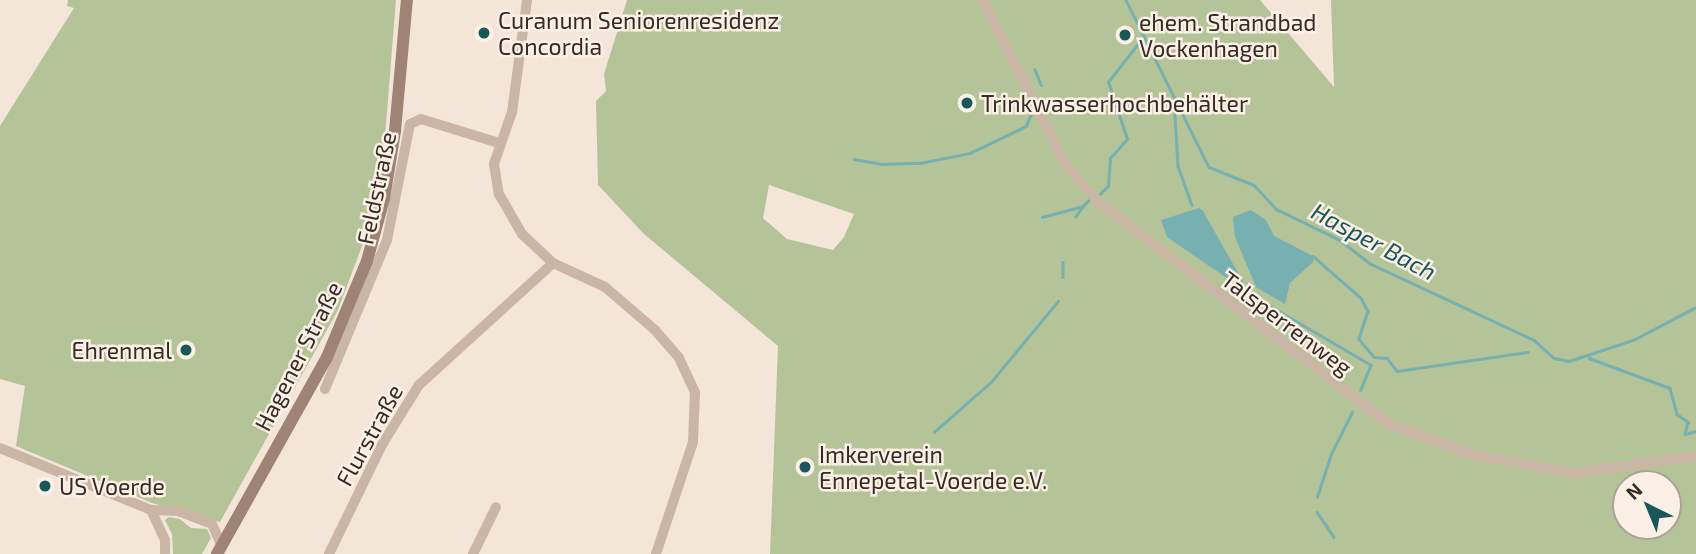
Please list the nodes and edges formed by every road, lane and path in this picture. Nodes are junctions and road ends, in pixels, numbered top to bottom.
1 (407, 0) edge
2 (527, 0) edge
3 (983, 0) edge
4 (499, 143) junction
5 (553, 263) junction
6 (325, 389) dead end
7 (0, 448) edge
8 (1696, 456) edge
9 (496, 507) dead end
10 (151, 510) junction
11 (219, 549) edge
12 (165, 554) edge
13 (329, 554) edge
14 (473, 554) edge
15 (656, 554) edge

1 - 11 main road, Hagener Straße
2 - 4 street
3 - 8 street, Talsperrenweg
4 - 5 street
4 - 6 street, Feldstraße
5 - 13 street, Flurstraße
5 - 15 street
7 - 10 street
9 - 14 street
10 - 11 street
10 - 12 street

